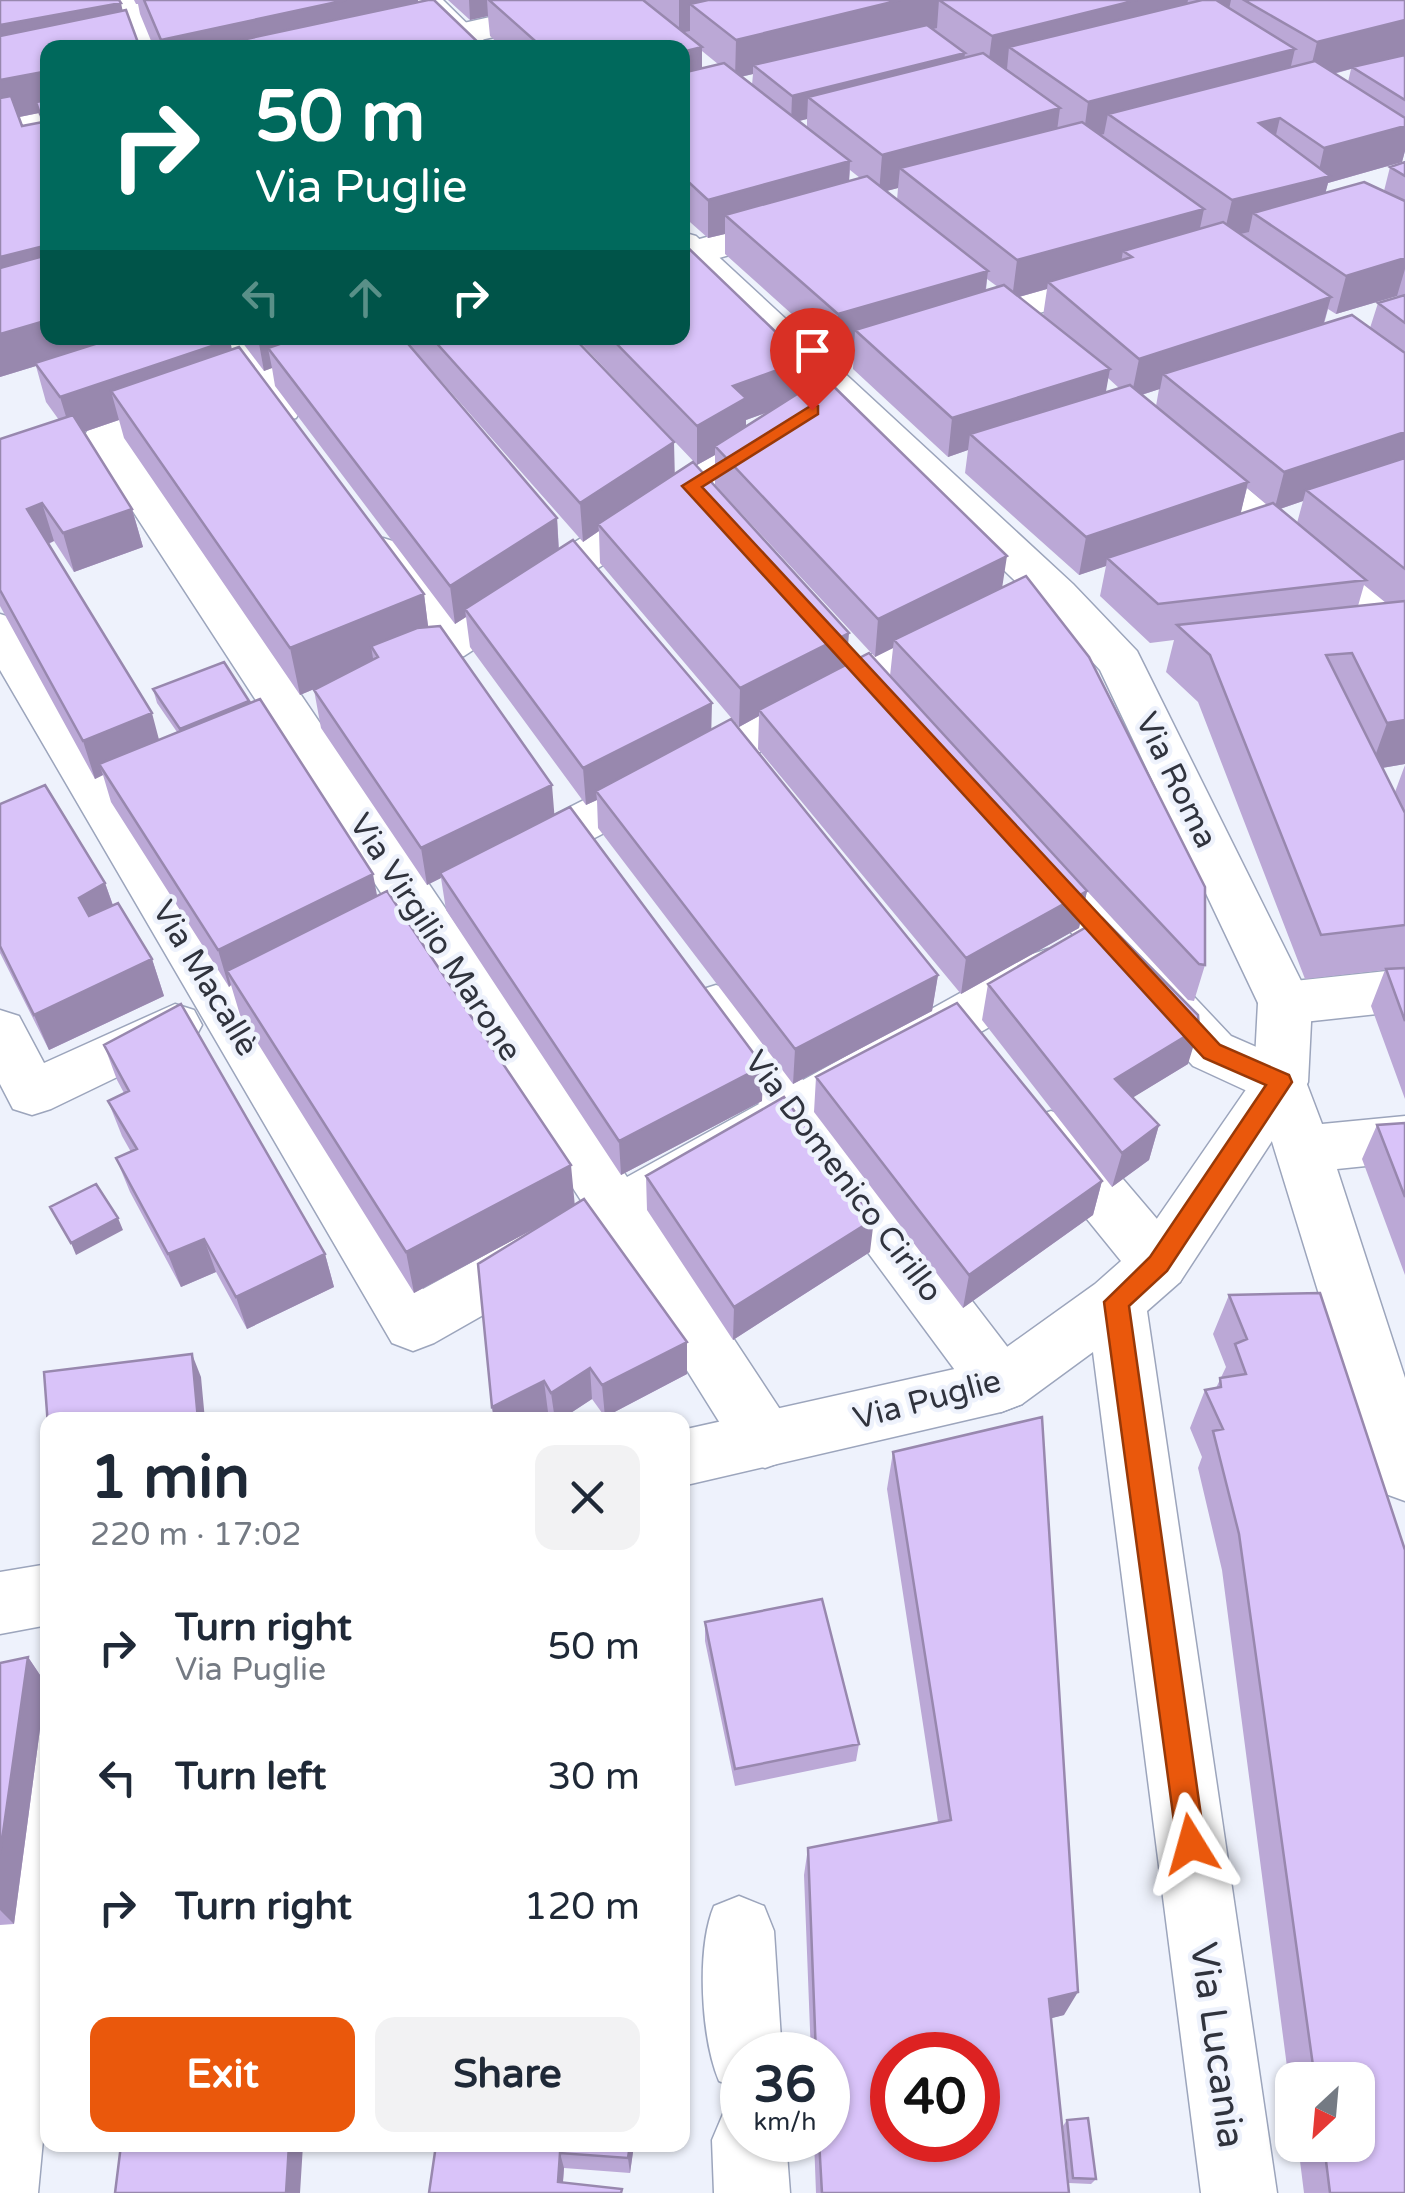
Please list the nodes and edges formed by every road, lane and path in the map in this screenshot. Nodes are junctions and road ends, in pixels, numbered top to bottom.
1 (123, 0) edge
2 (424, 0) edge
3 (624, 7) edge
4 (133, 40) edge
5 (467, 40) edge
6 (473, 40) edge
7 (40, 120) edge
8 (0, 128) edge
9 (830, 214) edge
10 (690, 249) edge
11 (690, 251) edge
12 (1149, 270) edge
13 (1007, 311) edge
14 (233, 345) edge
15 (398, 348) edge
16 (262, 382) junction
17 (842, 392) junction
18 (1157, 436) edge
19 (306, 444) edge
20 (1316, 508) edge
21 (360, 521) edge
22 (1262, 526) junction
23 (1020, 603) junction
24 (0, 630) edge
25 (1401, 633) edge
26 (999, 821) edge
27 (576, 826) junction
28 (613, 873) edge
29 (398, 917) junction
30 (1104, 938) junction
31 (686, 968) edge
32 (1405, 990) edge
33 (239, 995) junction
34 (1284, 1003) junction
35 (945, 1005) junction
36 (0, 1031) edge
37 (1281, 1082) junction
38 (797, 1110) junction
39 (1405, 1140) edge
40 (1302, 1149) junction
41 (618, 1210) junction
42 (1137, 1283) junction
43 (1386, 1349) edge
44 (1001, 1385) junction
45 (765, 1440) junction
46 (690, 1456) edge
47 (1405, 1473) edge
48 (40, 1596) edge
49 (0, 1603) edge
50 (40, 1770) edge
51 (739, 1932) dead end
52 (11, 1975) edge
53 (744, 2032) edge
54 (750, 2162) edge
55 (0, 2193) edge
56 (752, 2193) edge
57 (1239, 2193) edge

1 - 4 street
2 - 5 street
3 - 6 street
7 - 8 street
9 - 10 street
11 - 17 street, Via Roma
12 - 13 street
14 - 16 street
15 - 16 street
16 - 19 street
16 - 29 street, Via Virgilio Marone
17 - 21 street
17 - 23 street, Via Roma
18 - 22 street
20 - 22 street
22 - 25 street
23 - 27 street
23 - 34 street, Via Roma
24 - 33 street, Via Macallè
26 - 30 street
27 - 28 street
27 - 29 street
29 - 41 street, Via Virgilio Marone
30 - 35 street
30 - 37 street
31 - 38 street, Via Domenico Cirillo
32 - 34 street
33 - 36 street
33 - 41 street, Via Macallè
34 - 37 street, Via Roma
35 - 38 street
35 - 42 street
37 - 40 street, Via Roma
37 - 42 street, Via Puglie
38 - 41 street
38 - 44 street, Via Domenico Cirillo
39 - 40 street
40 - 43 street, Via Roma
41 - 45 street, Via Virgilio Marone
42 - 44 street, Via Puglie
42 - 57 street, Via Lucania
43 - 47 street, Via Roma
44 - 45 street, Via Puglie
45 - 46 street, Via Puglie
48 - 49 street
50 - 52 street
51 - 53 street
52 - 55 street
54 - 56 street

